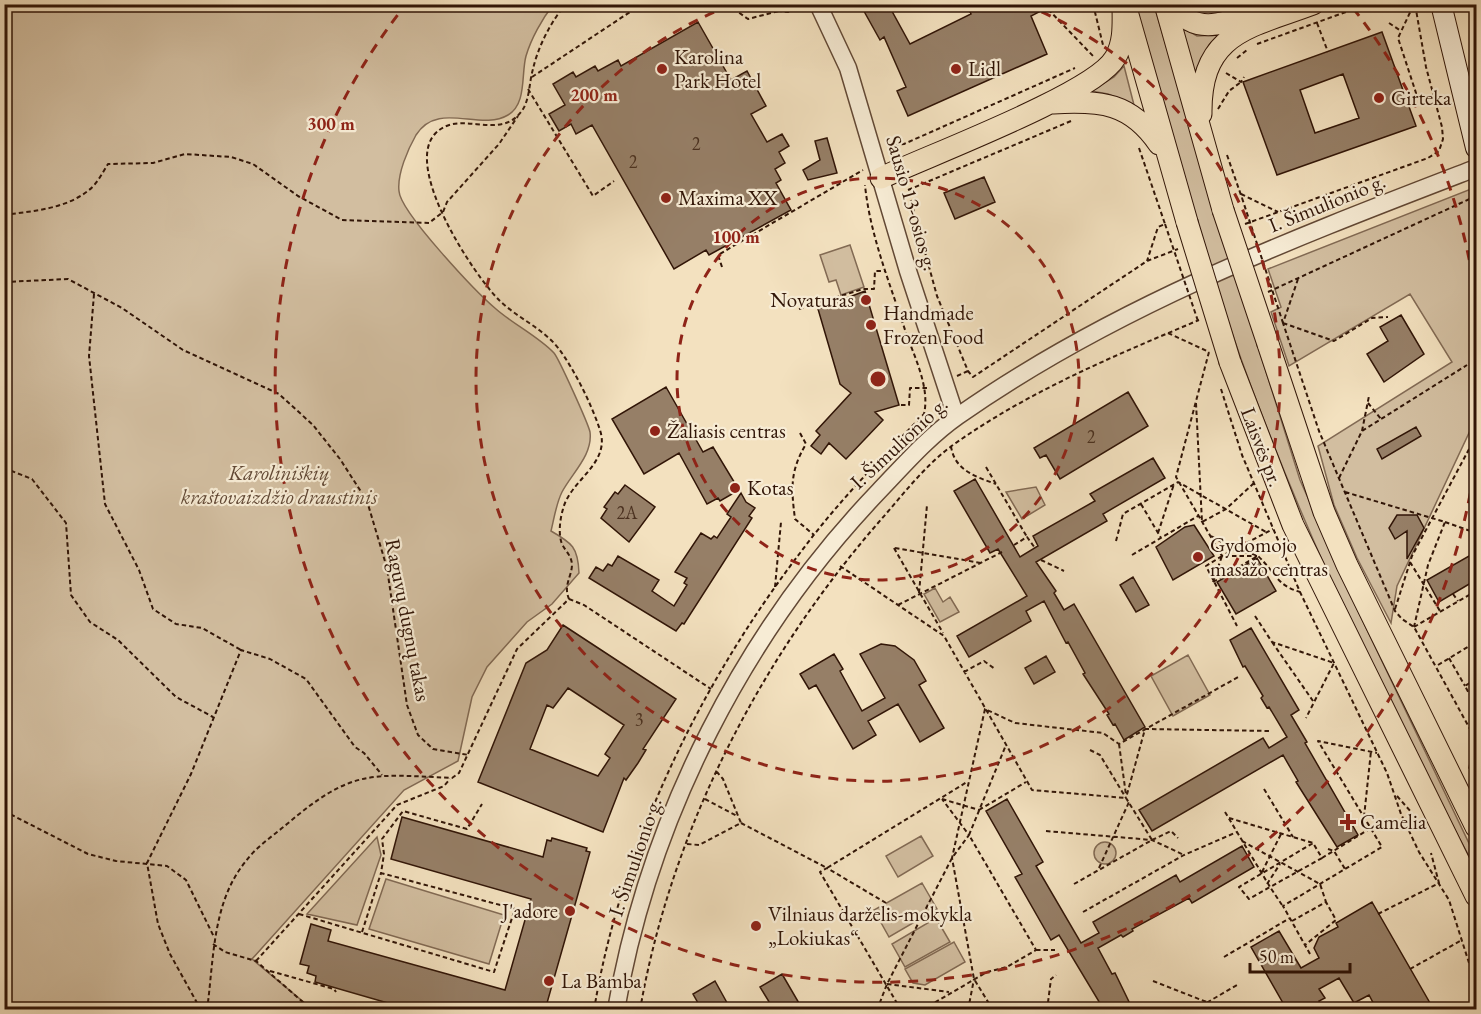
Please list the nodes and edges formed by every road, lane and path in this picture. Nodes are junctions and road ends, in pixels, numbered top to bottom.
1 (566, 4) edge
2 (642, 4) edge
3 (726, 4) edge
4 (773, 4) edge
5 (803, 4) edge
6 (818, 4) edge
7 (922, 4) edge
8 (1043, 4) edge
9 (1093, 4) edge
10 (1124, 4) edge
11 (1165, 4) edge
12 (1174, 4) edge
13 (1275, 4) edge
14 (1368, 4) edge
15 (1414, 4) edge
16 (1441, 4) edge
17 (916, 8) dead end
18 (779, 11) junction
19 (1315, 14) edge
20 (1389, 23) dead end
21 (1401, 31) junction
22 (1328, 52) dead end
23 (1233, 61) dead end
24 (1105, 62) junction
25 (1085, 63) dead end
26 (1229, 66) dead end
27 (1224, 71) junction
28 (1244, 77) dead end
29 (531, 78) junction
30 (1220, 78) dead end
31 (1241, 82) junction
32 (528, 89) junction
33 (1050, 103) junction
34 (1408, 106) dead end
35 (1214, 107) dead end
36 (520, 114) junction
37 (1078, 120) dead end
38 (1202, 139) junction
39 (884, 142) dead end
40 (1223, 146) dead end
41 (1139, 147) dead end
42 (1476, 148) edge
43 (1167, 155) junction
44 (1476, 168) edge
45 (873, 173) junction
46 (614, 181) dead end
47 (1241, 196) junction
48 (443, 212) junction
49 (1278, 212) junction
50 (869, 213) dead end
51 (4, 215) edge
52 (1165, 224) junction
53 (1245, 224) dead end
54 (1180, 249) dead end
55 (1147, 261) junction
56 (722, 267) dead end
57 (886, 271) junction
58 (1299, 279) dead end
59 (4, 282) edge
60 (94, 294) junction
61 (799, 309) dead end
62 (1388, 317) dead end
63 (1283, 323) junction
64 (1201, 331) dead end
65 (1168, 333) dead end
66 (1205, 341) dead end
67 (1209, 352) junction
68 (1221, 362) junction
69 (1467, 365) dead end
70 (1219, 383) dead end
71 (925, 390) junction
72 (1370, 396) dead end
73 (1196, 400) junction
74 (1368, 403) junction
75 (901, 405) dead end
76 (956, 417) junction
77 (1381, 419) junction
78 (1362, 431) junction
79 (800, 433) dead end
80 (1476, 436) edge
81 (986, 467) dead end
82 (4, 468) edge
83 (1339, 478) junction
84 (1178, 482) junction
85 (1254, 483) junction
86 (1174, 484) junction
87 (997, 485) junction
88 (1344, 492) junction
89 (1203, 496) junction
90 (1141, 504) junction
91 (927, 505) dead end
92 (1226, 509) junction
93 (1198, 516) junction
94 (1432, 518) junction
95 (781, 522) dead end
96 (1202, 522) junction
97 (1445, 522) junction
98 (1273, 529) junction
99 (1158, 532) junction
100 (1266, 532) junction
101 (1476, 533) edge
102 (1210, 535) junction
103 (1028, 537) junction
104 (1161, 538) junction
105 (1116, 541) dead end
106 (1014, 545) dead end
107 (1035, 548) dead end
108 (1234, 549) junction
109 (1002, 552) dead end
110 (923, 555) junction
111 (1132, 555) dead end
112 (1221, 556) junction
113 (1258, 556) junction
114 (1041, 560) dead end
115 (1410, 562) junction
116 (981, 563) junction
117 (840, 566) junction
118 (1064, 571) dead end
119 (1213, 582) junction
120 (1423, 583) junction
121 (774, 590) dead end
122 (1476, 591) edge
123 (1300, 592) junction
124 (919, 593) junction
125 (1453, 594) dead end
126 (569, 599) junction
127 (1458, 601) junction
128 (897, 606) junction
129 (1395, 611) junction
130 (1440, 611) junction
131 (1255, 616) dead end
132 (1237, 626) dead end
133 (1414, 627) junction
134 (944, 636) junction
135 (1272, 642) junction
136 (1476, 642) edge
137 (241, 650) junction
138 (1449, 658) junction
139 (1334, 663) junction
140 (1437, 666) junction
141 (995, 669) dead end
142 (964, 672) junction
143 (1239, 676) dead end
144 (1476, 680) edge
145 (1465, 686) junction
146 (711, 689) dead end
147 (1314, 702) junction
148 (1476, 706) edge
149 (985, 709) junction
150 (213, 717) junction
151 (1306, 718) dead end
152 (1145, 729) junction
153 (1272, 732) dead end
154 (1476, 736) edge
155 (1476, 741) edge
156 (1119, 744) junction
157 (1006, 745) junction
158 (1090, 750) dead end
159 (1371, 751) junction
160 (1377, 753) junction
161 (470, 755) junction
162 (717, 772) junction
163 (382, 775) junction
164 (452, 778) junction
165 (1027, 781) junction
166 (968, 782) junction
167 (1476, 783) edge
168 (1264, 789) dead end
169 (1395, 794) junction
170 (1126, 798) junction
171 (705, 799) junction
172 (942, 799) junction
173 (1129, 802) junction
174 (482, 804) dead end
175 (963, 804) junction
176 (979, 810) junction
177 (4, 811) edge
178 (1225, 812) dead end
179 (1412, 813) dead end
180 (738, 816) junction
181 (1229, 818) junction
182 (1364, 818) junction
183 (741, 823) junction
184 (959, 823) junction
185 (1371, 828) junction
186 (1476, 828) edge
187 (1046, 831) dead end
188 (1237, 832) junction
189 (1282, 833) junction
190 (969, 835) junction
191 (1293, 837) junction
192 (1113, 838) junction
193 (1178, 838) dead end
194 (1152, 840) junction
195 (1242, 841) junction
196 (1313, 843) junction
197 (687, 844) junction
198 (1328, 849) dead end
199 (637, 850) dead end
200 (1334, 851) junction
201 (1431, 853) dead end
202 (1184, 855) junction
203 (1270, 856) junction
204 (952, 858) junction
205 (1322, 858) junction
206 (1281, 861) junction
207 (147, 863) junction
208 (1462, 864) junction
209 (827, 868) junction
210 (1345, 869) junction
211 (1098, 870) junction
212 (1299, 871) junction
213 (381, 873) junction
214 (1260, 874) junction
215 (1439, 883) junction
216 (1074, 884) dead end
217 (1320, 884) junction
218 (1268, 886) junction
219 (1476, 896) edge
220 (1326, 902) junction
221 (886, 903) dead end
222 (1283, 906) junction
223 (1083, 912) dead end
224 (298, 914) junction
225 (1378, 914) dead end
226 (1476, 915) edge
227 (1291, 920) junction
228 (362, 932) junction
229 (214, 938) junction
230 (1462, 940) junction
231 (213, 944) junction
232 (1305, 945) junction
233 (1036, 950) junction
234 (1055, 950) dead end
235 (1310, 954) dead end
236 (1224, 957) dead end
237 (256, 961) junction
238 (1410, 969) dead end
239 (267, 971) junction
240 (1056, 975) dead end
241 (974, 979) junction
242 (1153, 981) dead end
243 (886, 984) junction
244 (1239, 984) dead end
245 (1476, 985) edge
246 (336, 992) dead end
247 (951, 993) junction
248 (1207, 1002) junction
249 (201, 1010) edge
250 (207, 1010) edge
251 (312, 1010) edge
252 (594, 1010) edge
253 (616, 1010) edge
254 (640, 1010) edge
255 (877, 1010) edge
256 (901, 1010) edge
257 (922, 1010) edge
258 (968, 1010) edge
259 (993, 1010) edge
260 (1047, 1010) edge
261 (1194, 1010) edge
262 (1227, 1010) edge

1 - 29 path
2 - 29 path
3 - 18 path
4 - 18 path
5 - 18 path
6 - 45 street, Sausio 13-osios g.
7 - 17 path
8 - 24 path
9 - 24 path
10 - 24 main road
10 - 43 main road, Laisvės pr.
11 - 38 main road, Laisvės pr.
12 - 13 main road
14 - 19 path
15 - 21 path
15 - 49 path
16 - 42 main road
19 - 22 path
19 - 23 path
19 - 38 main road
20 - 21 path
21 - 34 path
24 - 33 main road
25 - 39 path
26 - 27 path
27 - 30 path
27 - 31 path
28 - 31 path
29 - 32 path
31 - 35 path
32 - 36 path
32 - 46 path
33 - 43 main road
33 - 45 main road
36 - 48 path
36 - 48 path
37 - 55 path
38 - 186 main road, Laisvės pr., bridge
40 - 47 path
41 - 52 path
43 - 68 main road, Laisvės pr., bridge
44 - 76 street, I. Šimulionio g.
45 - 56 path
45 - 76 street, Sausio 13-osios g.
47 - 49 path
47 - 63 path, bridge
48 - 51 path
48 - 126 path
49 - 53 path
50 - 57 path
52 - 55 path
52 - 64 path, bridge
54 - 55 path
57 - 61 path
57 - 71 path
58 - 63 path
59 - 60 path, Raguvų dugnų takas
60 - 137 path
60 - 161 path, Raguvų dugnų takas
62 - 63 path
63 - 83 path
65 - 67 path
66 - 67 path
67 - 68 path
67 - 73 path
68 - 208 main road, Laisvės pr.
69 - 77 path
70 - 85 path
71 - 75 path
71 - 79 path
72 - 74 path
73 - 84 path
73 - 89 path
74 - 77 path
74 - 78 path
76 - 253 street, I. Šimulionio g.
77 - 78 path
78 - 83 path
80 - 94 path
81 - 87 path
82 - 150 path
83 - 88 path
84 - 86 path
84 - 89 path
84 - 93 path
85 - 92 path
85 - 98 path
86 - 90 path
86 - 99 path
87 - 103 path
87 - 117 path
88 - 94 path
88 - 129 path
89 - 92 path
89 - 96 path
90 - 99 path
90 - 105 path
91 - 110 path
92 - 96 path
92 - 100 path
93 - 96 path
93 - 104 path
94 - 97 path
94 - 115 path
95 - 121 path
96 - 102 path
97 - 101 path
97 - 120 path
98 - 100 path
98 - 123 path
99 - 104 path
100 - 108 path
102 - 108 path
102 - 112 path
103 - 106 path
103 - 107 path
104 - 111 path
108 - 112 path
108 - 113 path
109 - 116 path
110 - 116 path
110 - 124 path
110 - 124 path
112 - 113 path
112 - 119 path
112 - 119 path
113 - 119 path
113 - 123 path
114 - 118 path
115 - 120 path
115 - 129 path
116 - 124 path
117 - 128 path
117 - 162 path
119 - 132 path
120 - 130 path
120 - 133 path
122 - 127 path
123 - 139 path
124 - 128 path
124 - 134 path
125 - 127 path
126 - 146 path
126 - 161 path
127 - 130 path
128 - 134 path
129 - 133 path
130 - 133 path
131 - 135 path
133 - 140 path
134 - 142 path
135 - 139 path
135 - 147 path
136 - 138 path
137 - 150 path
137 - 163 path
138 - 140 path
138 - 145 path
139 - 147 path
139 - 160 path
140 - 154 path
141 - 142 path
142 - 149 path
143 - 152 path
144 - 145 path
145 - 148 path
147 - 151 path
149 - 156 path
149 - 157 path
149 - 166 path
150 - 207 path
152 - 153 path
152 - 156 path
152 - 170 path
154 - 155 path
154 - 167 path
156 - 170 path
157 - 165 path
157 - 176 path
158 - 170 path
159 - 160 path
159 - 182 path
159 - 182 path
160 - 169 path
161 - 164 path
162 - 171 path
162 - 180 path
163 - 164 path
163 - 229 path
164 - 224 path
165 - 170 path
165 - 176 path
166 - 172 path
166 - 175 path
168 - 191 path
169 - 179 path
169 - 215 path
170 - 173 path
171 - 180 path
171 - 197 path
172 - 175 path
172 - 184 path
172 - 209 path
173 - 192 path
173 - 194 path
174 - 213 path
175 - 176 path
175 - 184 path
176 - 190 path
177 - 207 path
178 - 181 path
180 - 183 path
181 - 188 path
181 - 189 path
182 - 185 path
183 - 197 path
183 - 209 path
184 - 190 path
184 - 204 path
185 - 200 path
185 - 210 path
187 - 192 path
188 - 195 path
188 - 202 path
189 - 191 path
189 - 203 path
190 - 204 path
190 - 233 path
191 - 196 path
192 - 194 path
192 - 211 path
193 - 194 path
194 - 202 path
194 - 211 path
195 - 203 path
195 - 214 path
196 - 205 path
196 - 206 path
197 - 254 path
198 - 200 path
199 - 252 path
200 - 205 path
200 - 210 path
201 - 215 path
202 - 223 path
203 - 206 path
203 - 214 path
204 - 241 path
204 - 243 path
205 - 212 path
206 - 212 path
206 - 214 path
206 - 218 path
207 - 229 path
207 - 249 path
208 - 219 main road, Laisvės pr.
208 - 226 main road, Laisvės pr.
209 - 221 path
209 - 243 path
210 - 217 path
211 - 216 path
212 - 217 path
212 - 218 path
213 - 228 path
213 - 228 path
214 - 218 path
214 - 218 path
215 - 225 path
215 - 230 path
217 - 220 path
217 - 222 path
218 - 222 path
220 - 227 path
220 - 232 path
222 - 227 path
224 - 228 path
224 - 237 path
227 - 232 path
227 - 236 path
229 - 231 path
230 - 238 path
230 - 245 path
231 - 237 path
231 - 250 path
232 - 235 path
233 - 234 path
233 - 241 path
237 - 239 path
239 - 246 path
239 - 251 path
240 - 260 path
241 - 247 path
241 - 258 path
241 - 259 path
242 - 248 path
243 - 247 path
243 - 255 path
243 - 256 path
244 - 248 path
247 - 257 path
248 - 261 path
248 - 262 path

